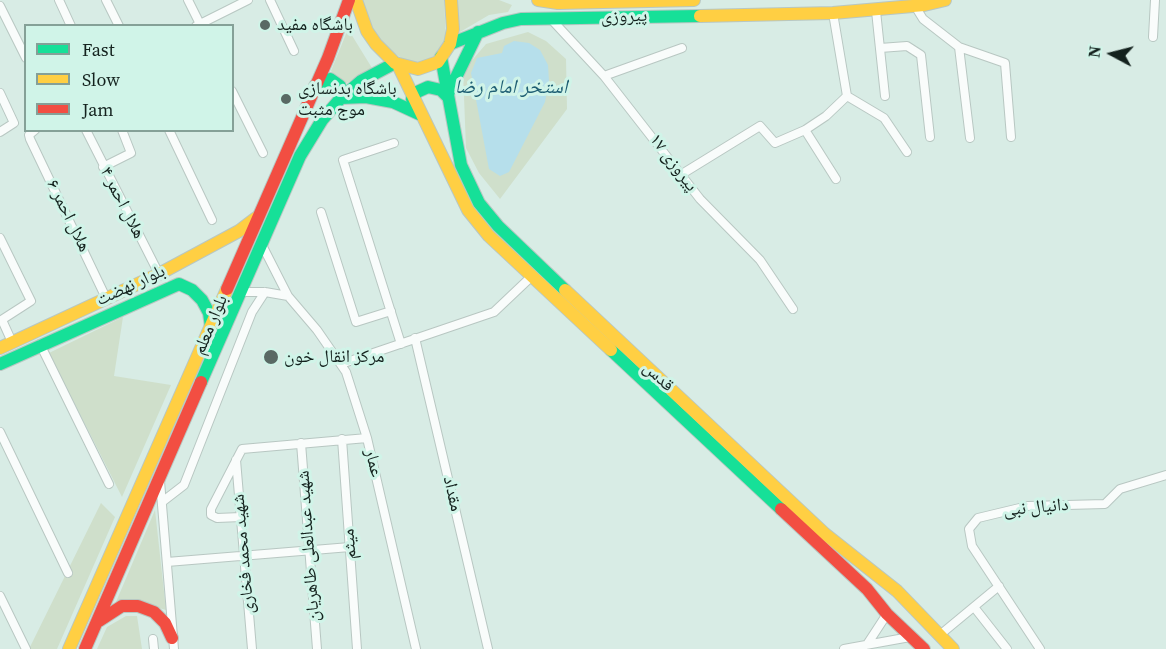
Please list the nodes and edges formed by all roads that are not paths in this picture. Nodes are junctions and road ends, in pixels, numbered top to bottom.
1 (59, 0) edge
2 (106, 0) edge
3 (188, 0) edge
4 (248, 0) edge
5 (270, 0) edge
6 (349, 0) edge
7 (356, 0) edge
8 (451, 0) edge
9 (538, 0) edge
10 (694, 0) edge
11 (945, 0) edge
12 (1155, 0) edge
13 (0, 6) edge
14 (915, 6) junction
15 (876, 11) junction
16 (833, 13) junction
17 (551, 19) junction
18 (70, 24) edge
19 (117, 24) edge
20 (199, 24) edge
21 (201, 24) edge
22 (478, 32) junction
23 (1153, 37) dead end
24 (450, 44) junction
25 (959, 47) junction
26 (682, 48) dead end
27 (880, 48) junction
28 (294, 51) dead end
29 (24, 54) edge
30 (441, 57) junction
31 (396, 64) junction
32 (604, 76) junction
33 (314, 87) junction
34 (0, 93) edge
35 (234, 95) edge
36 (447, 96) junction
37 (847, 96) junction
38 (885, 96) dead end
39 (341, 98) junction
40 (412, 99) junction
41 (419, 114) junction
42 (805, 130) junction
43 (0, 132) edge
44 (87, 132) edge
45 (124, 132) edge
46 (170, 132) edge
47 (32, 133) edge
48 (1011, 136) dead end
49 (930, 137) dead end
50 (970, 138) dead end
51 (394, 143) dead end
52 (907, 152) dead end
53 (263, 153) dead end
54 (103, 167) junction
55 (682, 174) junction
56 (836, 179) dead end
57 (321, 212) dead end
58 (257, 217) junction
59 (212, 220) dead end
60 (0, 238) edge
61 (261, 243) junction
62 (177, 265) junction
63 (159, 274) junction
64 (532, 276) junction
65 (179, 284) junction
66 (240, 292) junction
67 (265, 292) junction
68 (288, 296) junction
69 (106, 298) junction
70 (793, 309) dead end
71 (391, 310) junction
72 (1, 321) edge
73 (211, 327) junction
74 (416, 339) junction
75 (12, 342) junction
76 (40, 344) junction
77 (401, 344) junction
78 (0, 348) edge
79 (0, 364) edge
80 (341, 364) junction
81 (0, 432) edge
82 (367, 438) junction
83 (342, 439) junction
84 (301, 443) junction
85 (236, 459) junction
86 (1166, 475) edge
87 (160, 477) junction
88 (109, 484) dead end
89 (162, 502) junction
90 (242, 517) junction
91 (350, 547) junction
92 (309, 550) junction
93 (244, 555) junction
94 (166, 562) junction
95 (68, 573) dead end
96 (999, 586) junction
97 (897, 591) junction
98 (0, 596) edge
99 (974, 607) junction
100 (885, 612) junction
101 (96, 624) junction
102 (941, 634) junction
103 (910, 637) junction
104 (153, 639) dead end
105 (173, 643) edge
106 (868, 643) junction
107 (26, 649) edge
108 (69, 649) edge
109 (85, 649) edge
110 (154, 649) edge
111 (252, 649) edge
112 (317, 649) edge
113 (357, 649) edge
114 (416, 649) edge
115 (488, 649) edge
116 (844, 649) edge
117 (924, 649) edge
118 (953, 649) edge
119 (1007, 649) edge
120 (1040, 649) edge

1 - 18 street
2 - 19 street
3 - 20 street
4 - 21 street
5 - 28 street
6 - 33 main road, بلوار معلم
7 - 31 main road, قدس
8 - 24 main road
9 - 10 main road, پیروزی
11 - 14 main road, پیروزی
12 - 23 street
13 - 29 street
14 - 15 main road, پیروزی
14 - 25 street
15 - 16 main road, پیروزی
15 - 27 street
16 - 17 main road, پیروزی
16 - 37 street
17 - 22 main road, پیروزی
17 - 32 street, پیروزی ۱۷
22 - 24 main road, پیروزی
22 - 36 main road
24 - 30 main road
25 - 48 street
25 - 50 street
26 - 32 street
27 - 38 street
27 - 49 street
30 - 31 main road
30 - 36 main road, قدس
31 - 39 main road, بلوار معلم
31 - 40 main road, قدس
32 - 55 street, پیروزی ۱۷
33 - 39 main road
33 - 58 main road, بلوار معلم
34 - 43 street
35 - 53 street
36 - 40 main road
36 - 97 main road, قدس
37 - 42 street
37 - 52 street
39 - 41 main road
39 - 61 main road, بلوار معلم
40 - 41 main road, قدس
41 - 64 main road, قدس
42 - 55 street
42 - 56 street
44 - 54 street, هلال احمر ۴
45 - 54 street
46 - 59 street
47 - 69 street, هلال احمر ۶
51 - 71 street
54 - 63 street, هلال احمر ۴
55 - 70 street, پیروزی ۱۷
57 - 71 street
58 - 62 main road, بلوار نهضت
58 - 73 main road, بلوار معلم
60 - 72 street
61 - 66 main road, بلوار معلم
61 - 68 street, عمار
62 - 63 main road, بلوار نهضت
62 - 65 main road
63 - 69 main road, بلوار نهضت
64 - 74 street
64 - 100 main road, قدس
65 - 73 main road, بلوار نهضت
65 - 76 main road, بلوار نهضت
66 - 67 street
66 - 87 main road, بلوار معلم
67 - 68 street
67 - 89 street
68 - 80 street, عمار
69 - 75 main road, بلوار نهضت
71 - 77 street
72 - 75 street
73 - 108 main road, بلوار معلم
74 - 77 street
74 - 115 street, مقداد
75 - 78 main road, بلوار نهضت
76 - 79 main road, بلوار نهضت
76 - 88 street
77 - 80 street
80 - 82 street, عمار
81 - 95 street
82 - 83 street
82 - 114 street, عمار
83 - 84 street
83 - 91 street, میثم
84 - 85 street
84 - 92 street, شهید عبدالعلی طاهریان
85 - 90 street, شهید محمد فخاری
85 - 90 street
86 - 96 street, دانیال نبی
87 - 89 street
87 - 101 main road, بلوار معلم
89 - 94 street
90 - 93 street, شهید محمد فخاری
91 - 92 street
91 - 113 street, میثم
92 - 93 street
92 - 112 street, شهید عبدالعلی طاهریان
93 - 94 street
93 - 111 street, شهید محمد فخاری
94 - 105 street
96 - 99 street
96 - 120 street
97 - 100 main road
97 - 102 main road, قدس
98 - 107 street
99 - 102 street
99 - 119 street
100 - 103 main road, قدس
100 - 106 street
101 - 105 main road
101 - 109 main road, بلوار معلم
102 - 118 main road, قدس
103 - 106 street
103 - 117 main road, قدس
104 - 110 street
106 - 116 street

